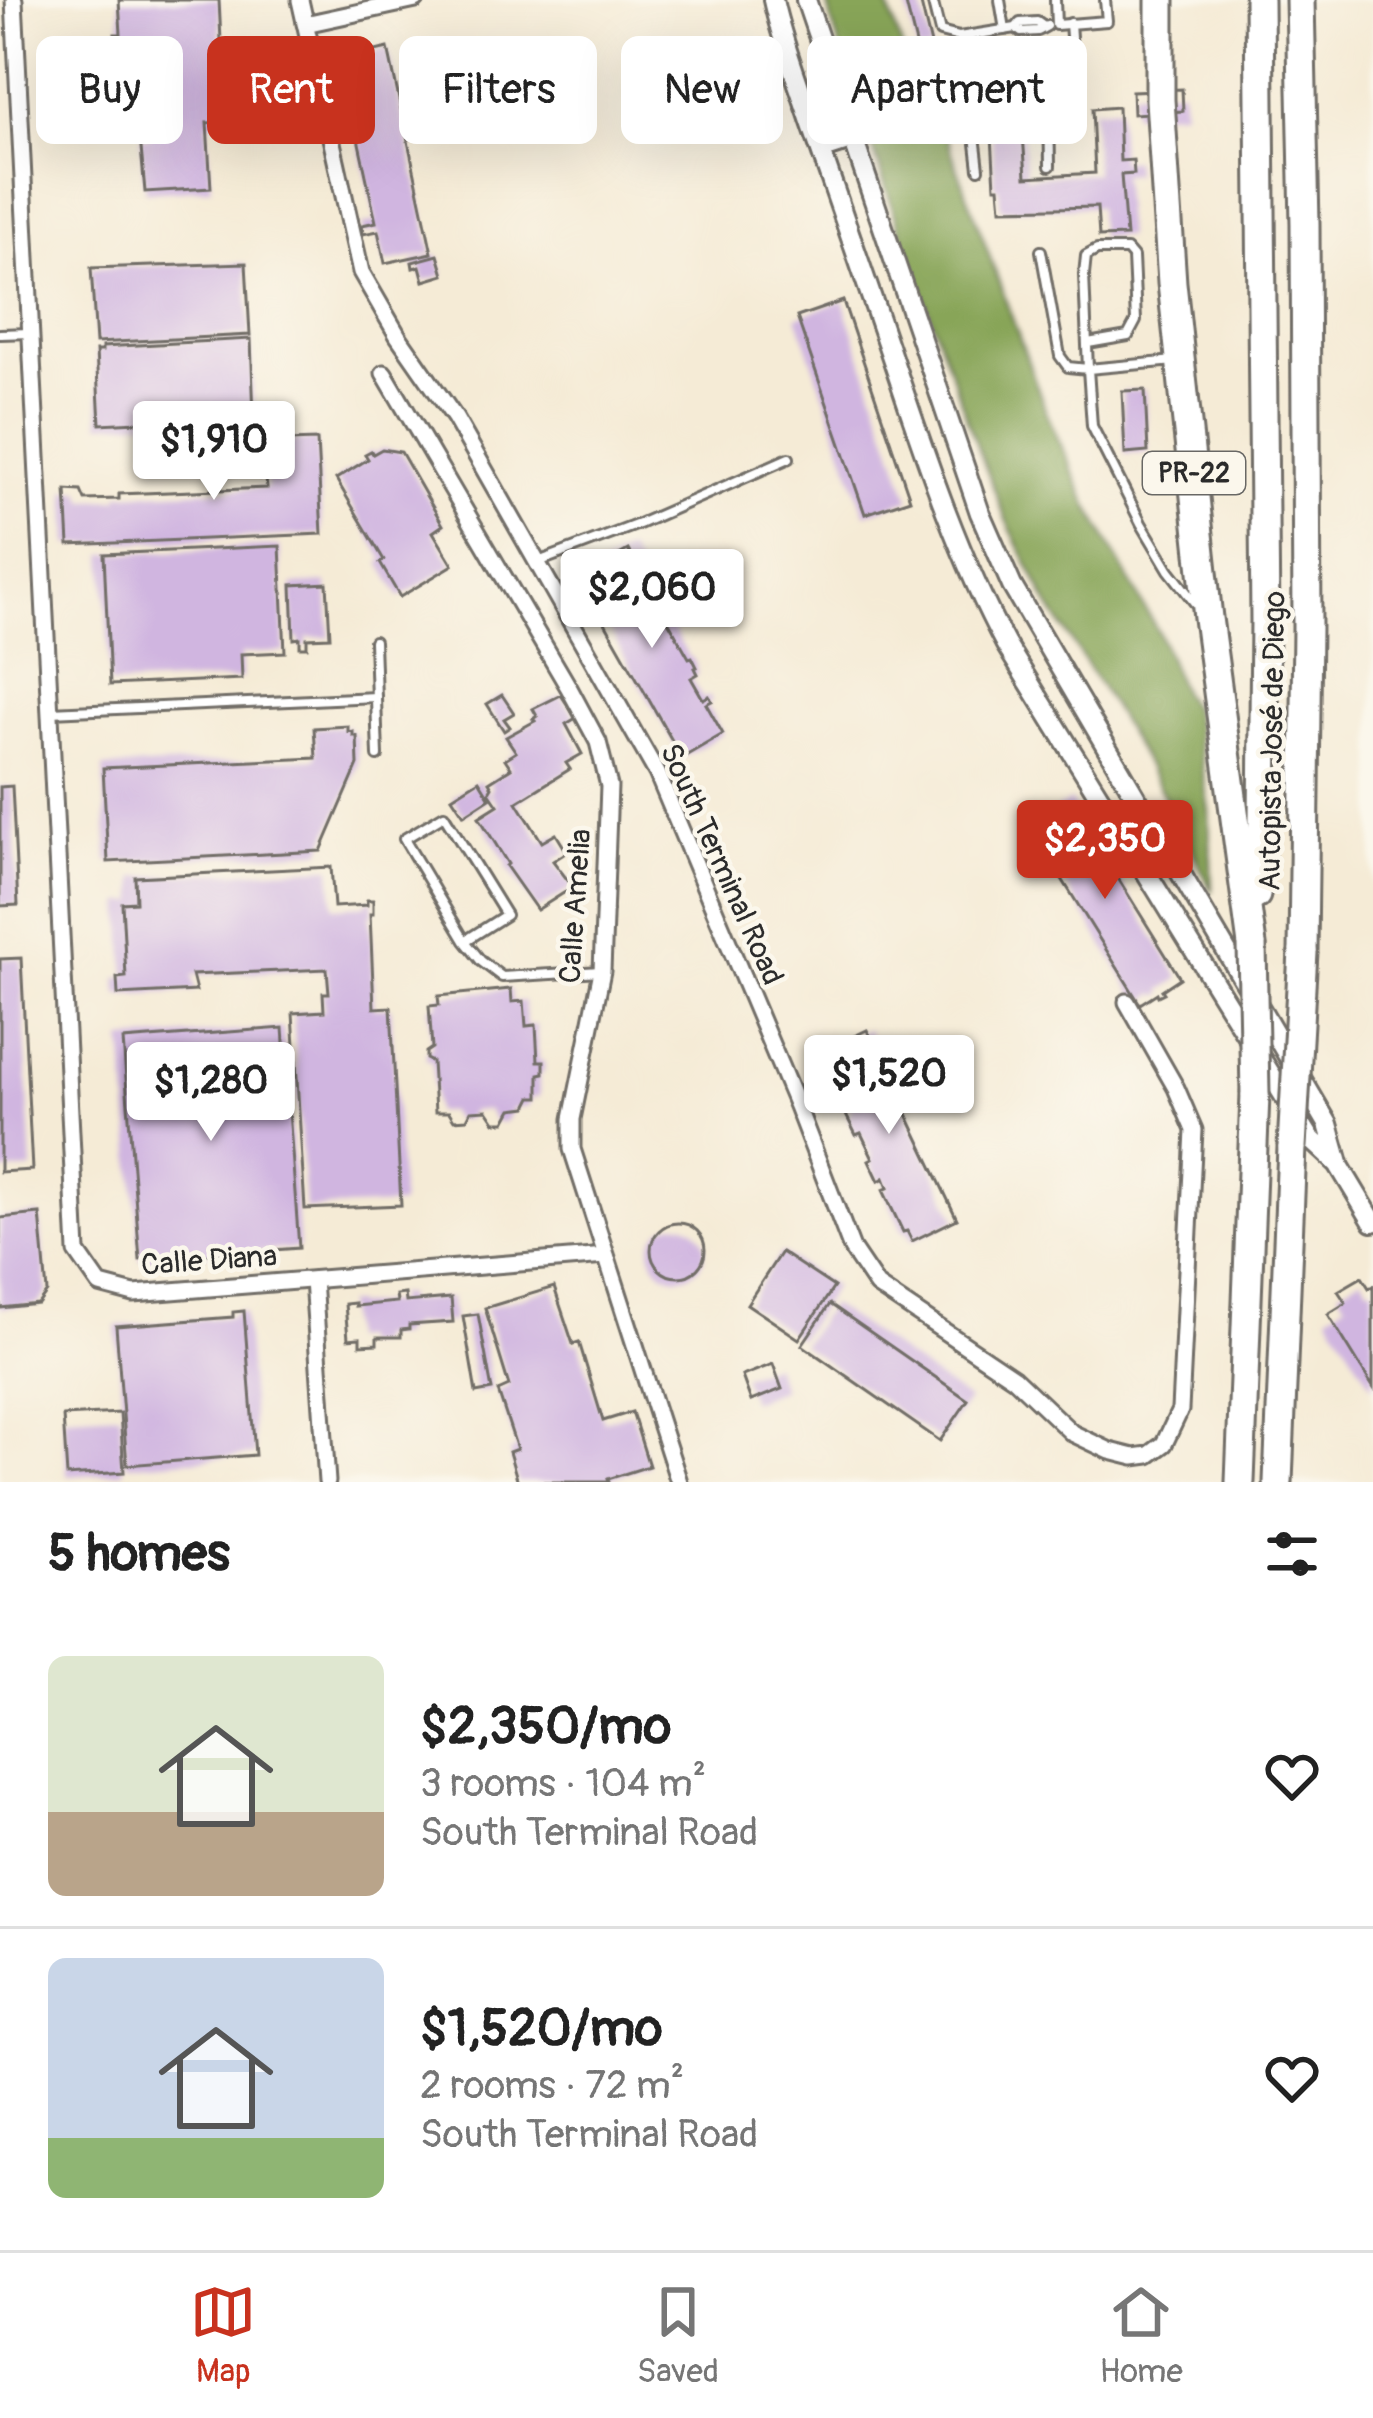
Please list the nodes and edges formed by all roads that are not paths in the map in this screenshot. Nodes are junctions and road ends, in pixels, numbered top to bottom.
1 (14, 0) edge
2 (300, 0) edge
3 (416, 0) edge
4 (773, 0) edge
5 (806, 0) edge
6 (932, 0) edge
7 (1000, 0) edge
8 (1055, 0) edge
9 (1105, 0) edge
10 (1160, 0) edge
11 (1259, 0) edge
12 (1300, 0) edge
13 (1070, 23) junction
14 (305, 24) junction
15 (1056, 25) junction
16 (1011, 29) junction
17 (818, 36) edge
18 (955, 36) edge
19 (966, 36) edge
20 (1071, 36) edge
21 (851, 144) edge
22 (854, 144) edge
23 (976, 144) edge
24 (1050, 144) edge
25 (822, 155) junction
26 (1050, 166) dead end
27 (980, 169) dead end
28 (1041, 251) dead end
29 (31, 333) junction
30 (0, 334) edge
31 (1088, 343) junction
32 (1180, 360) junction
33 (1088, 369) junction
34 (384, 373) dead end
35 (789, 458) dead end
36 (537, 562) junction
37 (1208, 618) junction
38 (374, 641) dead end
39 (376, 697) junction
40 (50, 712) junction
41 (379, 756) dead end
42 (465, 940) junction
43 (1252, 945) junction
44 (602, 970) junction
45 (1127, 1002) dead end
46 (1340, 1166) junction
47 (1373, 1222) edge
48 (606, 1256) junction
49 (313, 1280) junction
50 (327, 1482) edge
51 (679, 1482) edge
52 (1240, 1482) edge
53 (1282, 1482) edge

1 - 29 street, Calle Diana
2 - 14 street, South Terminal Road
3 - 14 street
4 - 25 street
5 - 17 street
6 - 18 lane
7 - 16 lane
8 - 15 lane
9 - 13 lane
10 - 32 highway, Autopista José de Diego / PR-22
11 - 43 highway, Autopista José de Diego / PR-22
12 - 53 highway, Autopista José de Diego, bridge
13 - 15 lane
13 - 20 lane
14 - 36 street, South Terminal Road
15 - 16 lane
16 - 19 lane
21 - 25 lane
22 - 46 street
23 - 27 lane
24 - 26 lane
25 - 46 street
28 - 33 lane
29 - 30 lane
29 - 40 street, Calle Diana
31 - 31 lane
31 - 33 lane
32 - 33 lane
32 - 37 highway, Autopista José de Diego / PR-22
33 - 37 lane
34 - 44 street, Calle Amelia
35 - 36 lane
36 - 45 street, South Terminal Road
37 - 43 highway, Autopista José de Diego / PR-22
38 - 39 lane
39 - 40 lane
39 - 41 lane
40 - 49 street, Calle Diana
42 - 42 lane
42 - 44 lane
43 - 52 highway, Autopista José de Diego / PR-22, bridge
44 - 48 street, Calle Amelia
46 - 47 street
48 - 49 street, Calle Diana
48 - 51 street, Calle Amelia
49 - 50 street

